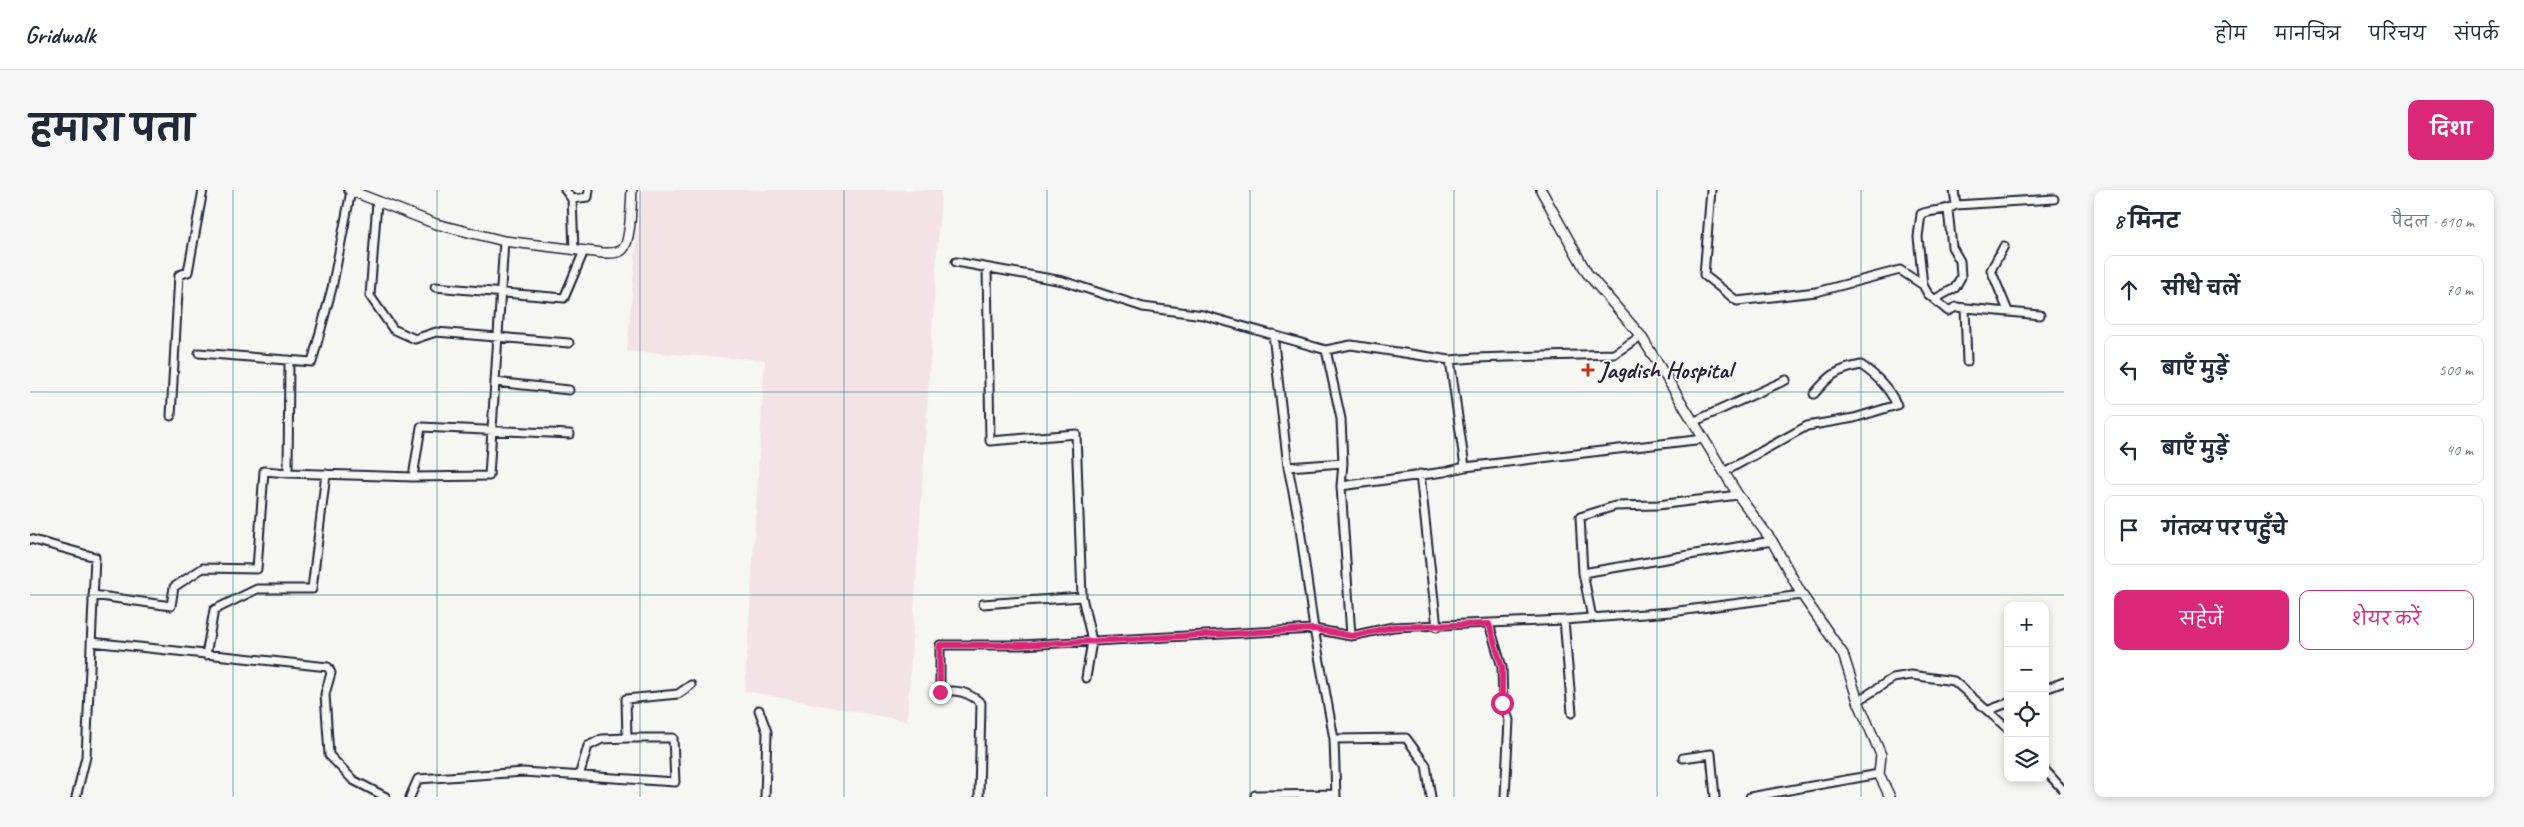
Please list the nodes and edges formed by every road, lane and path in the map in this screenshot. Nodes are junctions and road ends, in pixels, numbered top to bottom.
1 (202, 190) edge
2 (565, 190) edge
3 (588, 190) edge
4 (632, 190) edge
5 (1541, 190) edge
6 (1711, 190) edge
7 (1954, 190) edge
8 (350, 191) edge
9 (572, 199) junction
10 (2054, 199) dead end
11 (377, 202) junction
12 (1956, 205) junction
13 (1948, 210) junction
14 (504, 240) junction
15 (2004, 246) dead end
16 (579, 250) junction
17 (956, 262) dead end
18 (987, 268) junction
19 (1923, 285) junction
20 (435, 287) dead end
21 (500, 292) junction
22 (1935, 299) junction
23 (1965, 308) junction
24 (2008, 311) junction
25 (2040, 315) dead end
26 (1273, 334) junction
27 (1641, 336) junction
28 (498, 337) junction
29 (569, 343) dead end
30 (1326, 350) junction
31 (199, 353) dead end
32 (290, 360) junction
33 (1450, 360) junction
34 (1967, 362) dead end
35 (1786, 380) dead end
36 (495, 382) junction
37 (568, 390) dead end
38 (1814, 394) dead end
39 (171, 416) dead end
40 (1693, 422) junction
41 (492, 431) junction
42 (570, 434) dead end
43 (1704, 439) junction
44 (1343, 462) junction
45 (1288, 467) junction
46 (1465, 467) junction
47 (1724, 472) junction
48 (288, 473) junction
49 (326, 474) junction
50 (1420, 474) junction
51 (413, 477) junction
52 (1341, 486) junction
53 (1738, 495) junction
54 (30, 539) edge
55 (1772, 541) junction
56 (1582, 573) junction
57 (93, 595) junction
58 (1802, 595) junction
59 (1082, 596) junction
60 (982, 604) dead end
61 (1592, 618) junction
62 (1564, 620) junction
63 (1489, 624) junction
64 (1437, 627) junction
65 (1314, 629) junction
66 (1352, 636) junction
67 (1092, 641) junction
68 (91, 642) junction
69 (206, 654) junction
70 (1086, 678) dead end
71 (2064, 682) edge
72 (691, 685) dead end
73 (2049, 688) edge
74 (1858, 701) junction
75 (2004, 704) edge
76 (759, 710) dead end
77 (1989, 710) junction
78 (1572, 713) dead end
79 (2004, 725) edge
80 (627, 738) junction
81 (1334, 740) junction
82 (1683, 758) dead end
83 (1879, 774) junction
84 (2049, 774) edge
85 (579, 776) junction
86 (2064, 791) edge
87 (1284, 796) edge
88 (1336, 796) edge
89 (76, 797) edge
90 (386, 797) edge
91 (410, 797) edge
92 (765, 797) edge
93 (979, 797) edge
94 (1255, 797) edge
95 (1431, 797) edge
96 (1505, 797) edge
97 (1715, 797) edge
98 (1750, 797) edge
99 (1890, 797) edge

1 - 39 street
2 - 9 street
3 - 9 street
4 - 16 street
5 - 27 street
6 - 19 street
7 - 12 street
8 - 11 street
8 - 32 street
9 - 16 street
10 - 12 street
11 - 14 street
11 - 28 street
12 - 13 street
13 - 19 street
13 - 22 street
14 - 16 street
14 - 21 street
15 - 24 street
16 - 21 street
17 - 18 street
18 - 26 street
18 - 59 street
19 - 22 street
20 - 21 street
21 - 28 street
22 - 23 street
23 - 24 street
23 - 34 street
24 - 25 street
26 - 30 street
26 - 45 street
27 - 33 street
27 - 40 street
28 - 29 street
28 - 36 street
30 - 33 street
30 - 44 street
31 - 32 street
32 - 48 street
33 - 46 street
35 - 40 street
36 - 37 street
36 - 41 street
38 - 47 street
40 - 43 street
41 - 42 street
41 - 51 street
41 - 51 street
43 - 46 street
43 - 47 street
44 - 45 street
44 - 52 street
45 - 65 street
46 - 50 street
47 - 53 street
48 - 49 street
48 - 57 street
49 - 51 street
49 - 69 street
50 - 52 street
50 - 64 street
52 - 66 street
53 - 55 street
53 - 56 street
54 - 57 street
55 - 56 street
55 - 58 street
56 - 61 street
57 - 68 street
58 - 61 street
58 - 74 street
59 - 60 street
59 - 67 street
61 - 62 street
62 - 63 street
62 - 78 street
63 - 64 street
63 - 96 street
64 - 66 street
65 - 66 street
65 - 67 street
65 - 81 street
67 - 70 street
67 - 93 street
68 - 69 street
68 - 89 street
69 - 90 street
71 - 73 street
72 - 80 street
74 - 77 street
74 - 83 street
75 - 77 street
76 - 92 street
77 - 79 street
80 - 85 street
80 - 85 street
81 - 88 street
81 - 95 street
82 - 97 street
83 - 98 street
83 - 99 street
84 - 86 street
85 - 91 street
87 - 88 street
87 - 94 street

